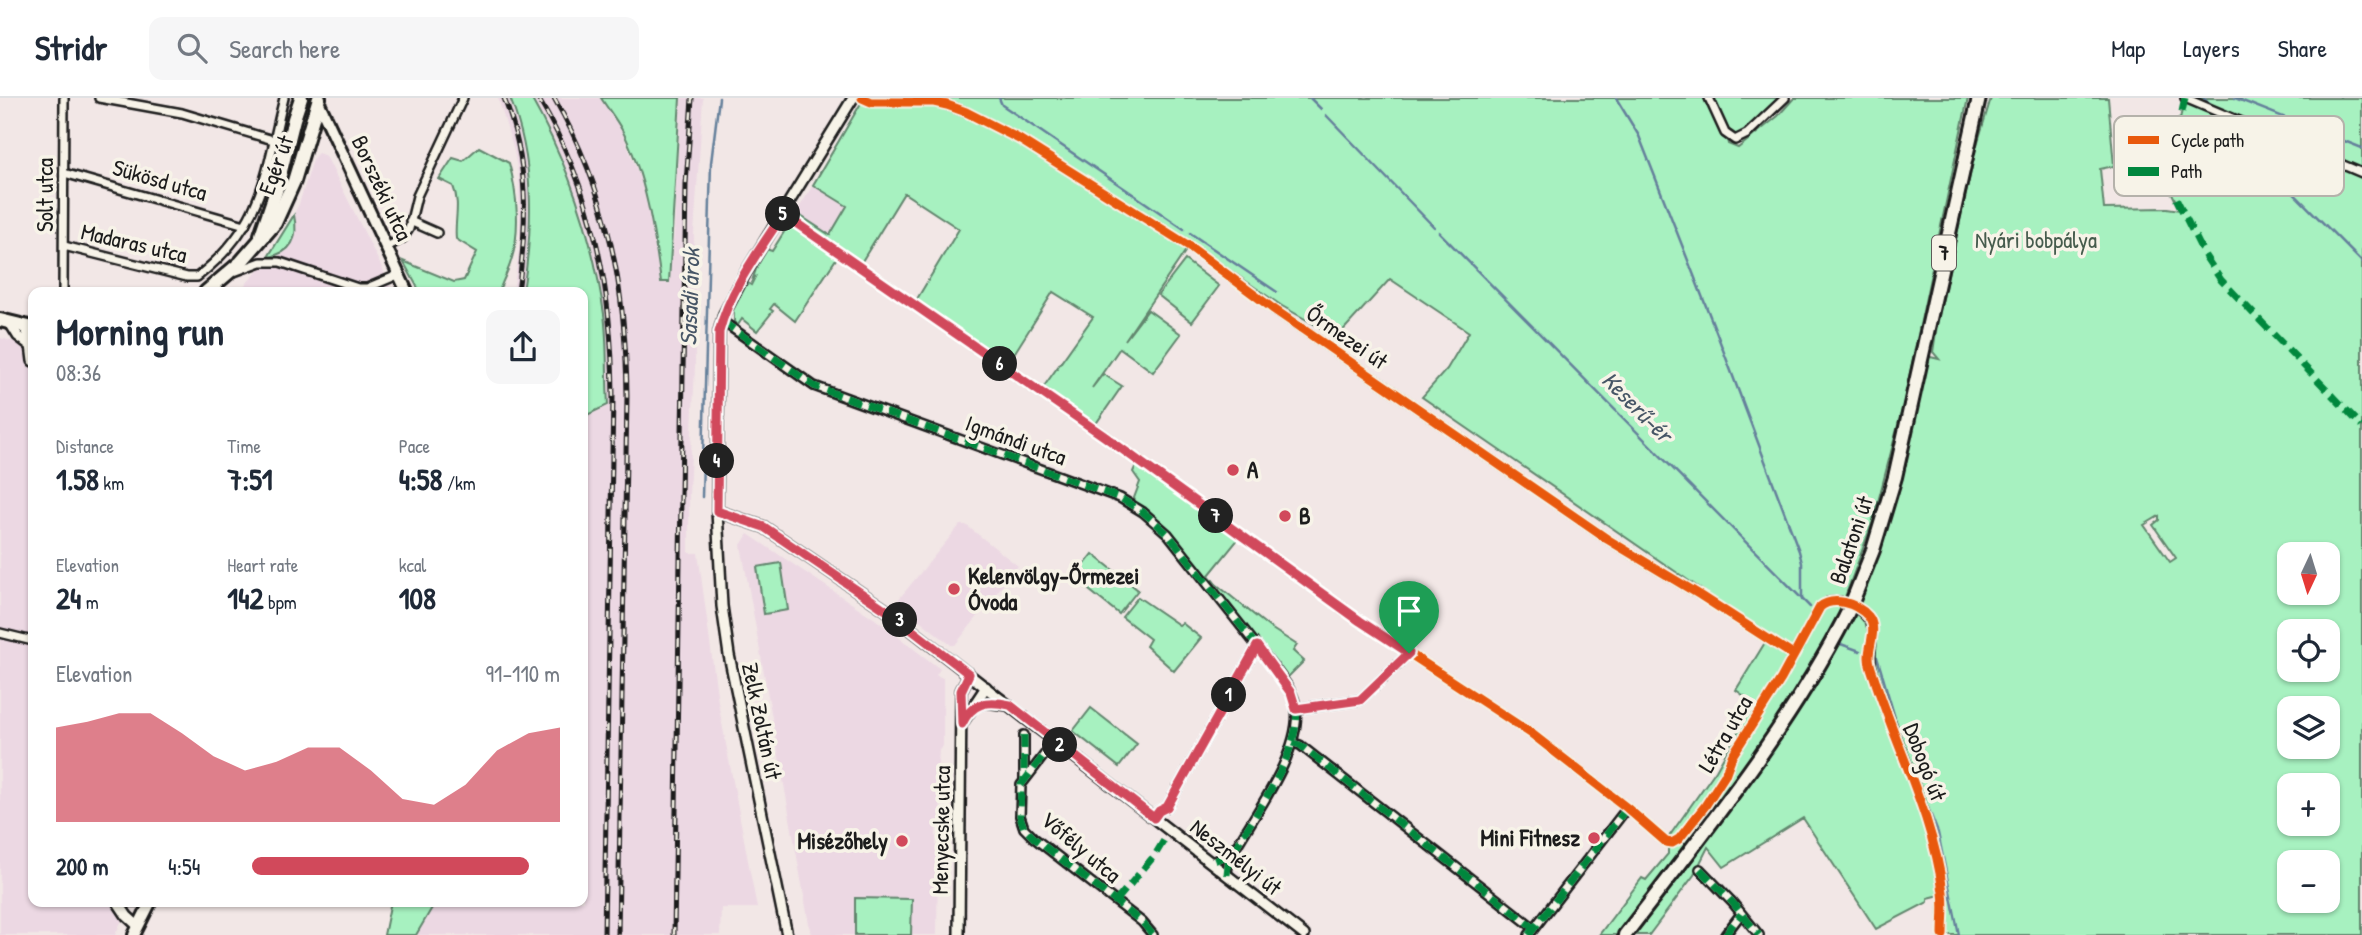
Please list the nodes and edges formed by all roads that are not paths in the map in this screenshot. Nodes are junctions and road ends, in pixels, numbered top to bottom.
1 (64, 98) edge
2 (99, 98) edge
3 (284, 98) edge
4 (301, 98) edge
5 (463, 98) edge
6 (853, 98) edge
7 (862, 98) edge
8 (1709, 98) edge
9 (1786, 98) edge
10 (1979, 98) edge
11 (2185, 98) edge
12 (318, 99) edge
13 (2227, 116) edge
14 (273, 140) junction
15 (2344, 165) edge
16 (64, 173) junction
17 (2362, 173) edge
18 (783, 214) junction
19 (410, 221) junction
20 (245, 225) junction
21 (437, 233) dead end
22 (260, 239) junction
23 (64, 246) junction
24 (387, 247) junction
25 (230, 273) junction
26 (400, 274) junction
27 (63, 287) edge
28 (212, 287) edge
29 (355, 287) edge
30 (369, 287) edge
31 (405, 287) edge
32 (722, 321) junction
33 (16, 324) edge
34 (28, 344) edge
35 (717, 511) junction
36 (1840, 601) dead end
37 (1858, 609) dead end
38 (0, 633) edge
39 (28, 640) edge
40 (1257, 646) junction
41 (1409, 653) junction
42 (1793, 655) junction
43 (969, 674) junction
44 (986, 687) junction
45 (1010, 705) junction
46 (974, 706) junction
47 (1296, 709) junction
48 (962, 724) junction
49 (1024, 736) dead end
50 (1055, 741) junction
51 (1293, 743) junction
52 (1024, 780) junction
53 (1712, 796) junction
54 (1723, 806) junction
55 (1627, 808) junction
56 (1154, 818) junction
57 (1229, 855) junction
58 (1211, 862) junction
59 (1700, 869) dead end
60 (1227, 875) junction
61 (121, 907) edge
62 (148, 907) edge
63 (1741, 914) junction
64 (136, 931) edge
65 (1532, 932) edge
66 (787, 935) edge
67 (959, 935) edge
68 (1153, 935) edge
69 (1304, 935) edge
70 (1625, 935) edge
71 (1725, 935) edge
72 (1759, 935) edge
73 (1943, 935) edge

1 - 16 street, Solt utca
2 - 14 street
3 - 14 street
4 - 22 main road, Egér út
5 - 19 street
6 - 18 street
7 - 42 street, Őrmezei út
8 - 9 street
10 - 54 main road, Balatoni út / 7, bridge
11 - 13 street
12 - 22 main road, Egér út
12 - 24 main road, Borszéki utca
14 - 20 street
15 - 17 street
16 - 20 street, Sükösd utca
16 - 23 street, Solt utca
18 - 32 street
18 - 41 street
19 - 21 street
19 - 24 street
20 - 23 street, Madaras utca
22 - 25 main road, Egér út
23 - 27 street, Solt utca
24 - 26 main road, Borszéki utca
25 - 28 main road, Egér út
25 - 29 street
26 - 30 street
26 - 31 main road, Borszéki utca
32 - 35 street
32 - 40 street, Igmándi utca
33 - 34 street
35 - 43 street, Neszmélyi út
35 - 66 street, Zelk Zoltán út
36 - 42 street, Létra utca
37 - 73 street, Dobogó út
38 - 39 street
40 - 47 street, Igmándi utca
40 - 56 street
41 - 47 street
41 - 55 street
42 - 53 street, Létra utca
43 - 44 street, Neszmélyi út
43 - 48 street, Menyecske utca
44 - 45 street, Neszmélyi út
44 - 46 street
45 - 46 street
45 - 50 street, Neszmélyi út
46 - 48 street
47 - 51 street
48 - 67 street, Menyecske utca
49 - 52 street, Vőfély utca
50 - 52 street
50 - 56 street, Neszmélyi út
51 - 57 street
51 - 65 street
52 - 68 street, Vőfély utca
53 - 54 street
53 - 55 street, Létra utca
54 - 70 main road, Balatoni út / 7
55 - 65 street
56 - 58 street, Neszmélyi út
57 - 58 street
57 - 60 street
58 - 60 street, Neszmélyi út
59 - 63 street
60 - 69 street, Neszmélyi út
61 - 64 street
62 - 64 main road
63 - 71 street
63 - 72 street

